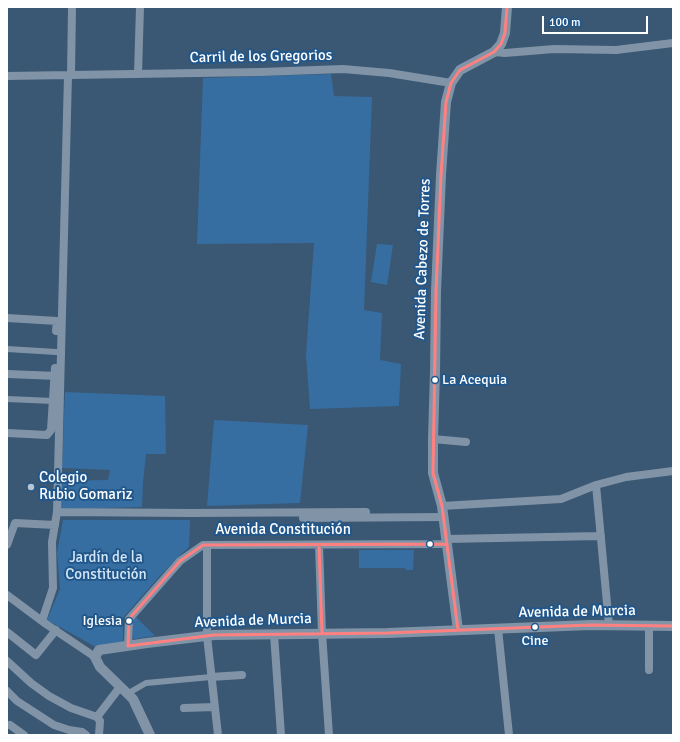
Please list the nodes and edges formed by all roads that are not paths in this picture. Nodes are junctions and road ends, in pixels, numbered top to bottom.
1 (72, 7) edge
2 (140, 7) edge
3 (507, 7) edge
4 (673, 43) edge
5 (494, 52) junction
6 (138, 74) junction
7 (70, 75) junction
8 (7, 76) edge
9 (451, 83) junction
10 (7, 318) edge
11 (7, 348) edge
12 (56, 352) junction
13 (7, 374) edge
14 (57, 376) junction
15 (7, 399) edge
16 (53, 401) junction
17 (7, 433) edge
18 (433, 439) junction
19 (466, 442) dead end
20 (673, 471) edge
21 (596, 485) junction
22 (442, 506) junction
23 (57, 512) junction
24 (366, 512) dead end
25 (444, 517) junction
26 (208, 518) dead end
27 (55, 525) junction
28 (11, 526) edge
29 (601, 536) junction
30 (447, 542) junction
31 (319, 544) junction
32 (7, 545) edge
33 (207, 545) junction
34 (7, 595) edge
35 (42, 621) junction
36 (610, 625) junction
37 (649, 626) junction
38 (673, 626) edge
39 (498, 629) junction
40 (56, 630) junction
41 (458, 630) junction
42 (7, 632) edge
43 (274, 634) junction
44 (322, 634) junction
45 (207, 636) junction
46 (128, 646) junction
47 (97, 654) junction
48 (7, 660) edge
49 (649, 670) dead end
50 (242, 675) dead end
51 (211, 677) junction
52 (120, 687) junction
53 (7, 691) edge
54 (127, 694) junction
55 (214, 707) junction
56 (184, 708) dead end
57 (97, 717) junction
58 (9, 724) edge
59 (16, 735) edge
60 (24, 735) edge
61 (86, 735) edge
62 (99, 735) edge
63 (150, 735) edge
64 (218, 735) edge
65 (281, 735) edge
66 (329, 735) edge
67 (509, 735) edge

1 - 7 street
2 - 6 street
3 - 5 street, Avenida Cabezo de Torres
4 - 5 street
5 - 9 street, Avenida Cabezo de Torres
6 - 7 street, Carril de los Gregorios
6 - 9 street, Carril de los Gregorios
7 - 8 street, Carril de los Gregorios
7 - 14 street
9 - 18 street, Avenida Cabezo de Torres
10 - 12 street
11 - 12 street
12 - 14 street
13 - 14 street
14 - 16 street
14 - 23 street
15 - 16 street
16 - 17 street
18 - 19 street
18 - 22 street, Avenida Cabezo de Torres
20 - 21 street
21 - 22 street
21 - 29 street
22 - 25 street, Avenida Cabezo de Torres
23 - 24 street
23 - 27 street
25 - 26 street
25 - 30 street, Avenida Cabezo de Torres
27 - 28 street
27 - 35 street
28 - 32 street
29 - 30 street, Avenida Constitución
29 - 36 street
30 - 31 street, Avenida Constitución
30 - 41 street, Avenida Cabezo de Torres
31 - 33 street, Avenida Constitución
31 - 44 street
33 - 45 street
33 - 46 street, Avenida Constitución
34 - 35 street
35 - 40 street
36 - 37 street, Avenida de Murcia
36 - 39 street, Avenida de Murcia
37 - 38 street, Avenida de Murcia
37 - 49 street
39 - 41 street, Avenida de Murcia
39 - 67 street
40 - 42 street
40 - 47 street
41 - 44 street, Avenida de Murcia
43 - 44 street, Avenida de Murcia
43 - 45 street, Avenida de Murcia
43 - 65 street
44 - 66 street
45 - 46 street, Avenida de Murcia
45 - 51 street
46 - 47 street, Avenida de Murcia
47 - 52 street
48 - 57 street
50 - 51 street
51 - 54 street
51 - 55 street
52 - 54 street
52 - 57 street
53 - 61 street
54 - 63 street
55 - 56 street
55 - 64 street
57 - 62 street
58 - 59 street
58 - 60 street

